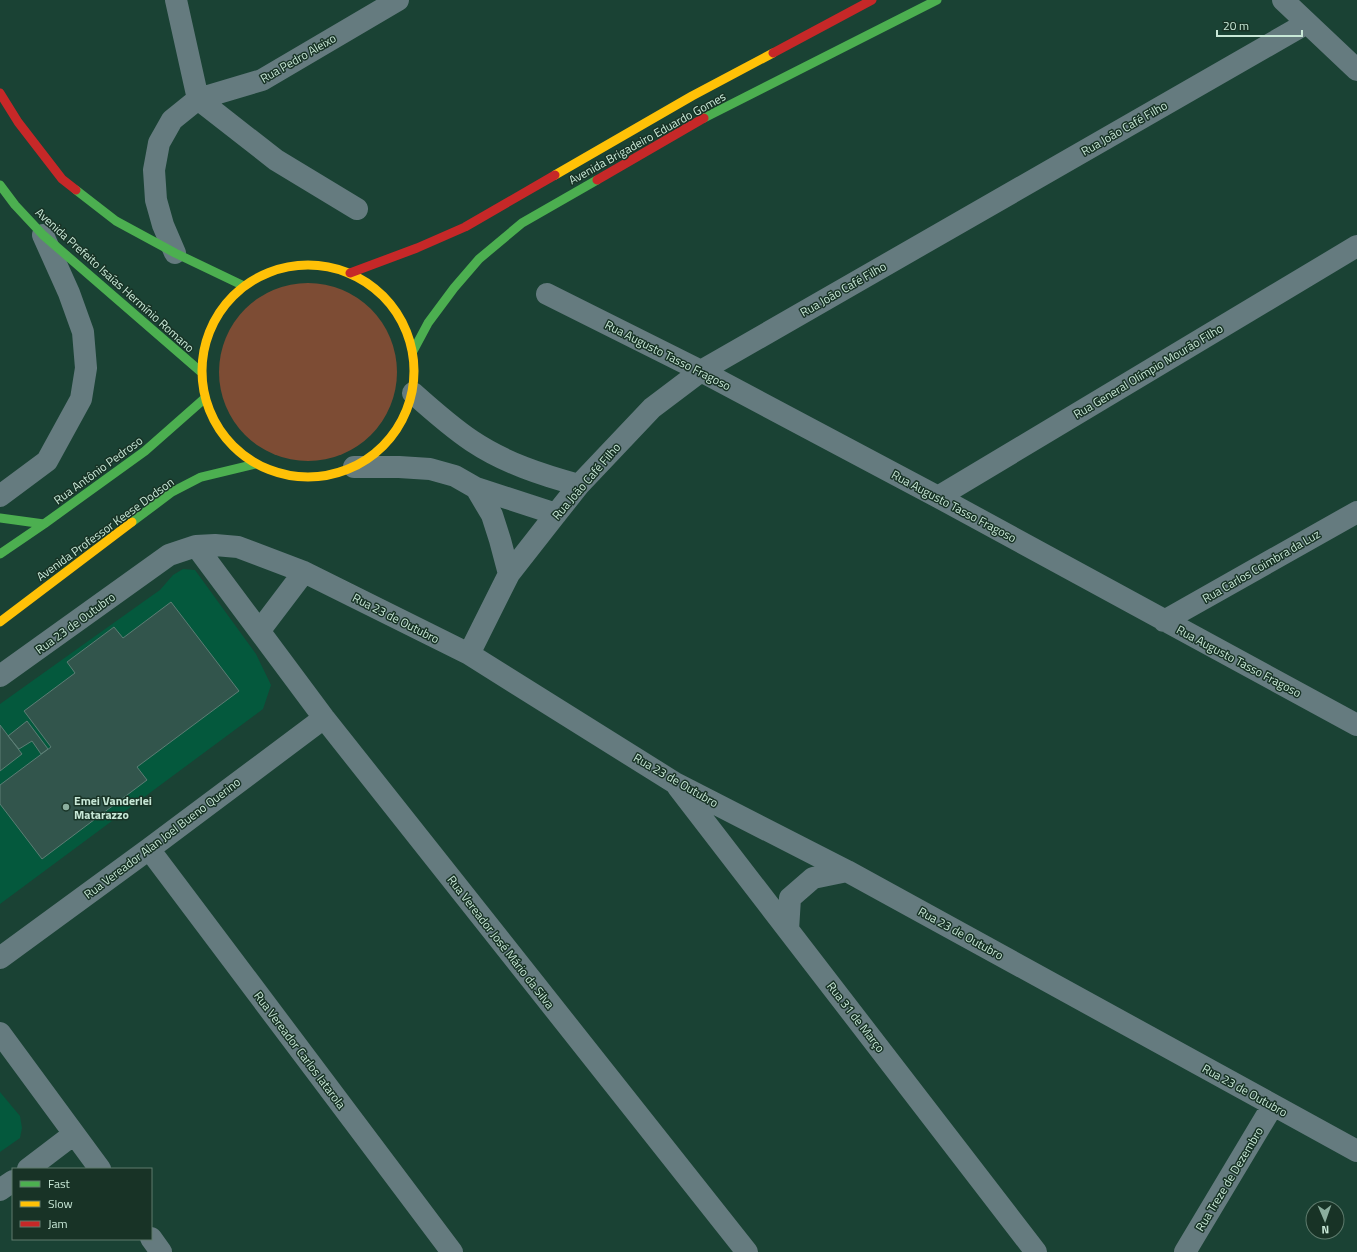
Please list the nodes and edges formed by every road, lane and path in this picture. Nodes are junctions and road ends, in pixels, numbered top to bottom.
1 (176, 0) edge
2 (398, 0) edge
3 (872, 0) edge
4 (935, 0) edge
5 (1283, 0) edge
6 (1307, 23) junction
7 (1357, 70) edge
8 (0, 93) edge
9 (198, 99) junction
10 (0, 186) edge
11 (357, 209) dead end
12 (43, 235) junction
13 (1357, 246) edge
14 (175, 253) junction
15 (350, 273) junction
16 (244, 286) junction
17 (547, 294) dead end
18 (413, 351) junction
19 (200, 371) junction
20 (701, 371) junction
21 (413, 393) junction
22 (204, 399) junction
23 (255, 464) junction
24 (354, 467) junction
25 (580, 486) junction
26 (476, 488) junction
27 (0, 496) edge
28 (938, 497) junction
29 (1357, 512) edge
30 (556, 514) junction
31 (0, 518) edge
32 (44, 524) junction
33 (196, 546) junction
34 (0, 554) edge
35 (304, 572) junction
36 (509, 574) junction
37 (1164, 621) junction
38 (0, 622) edge
39 (260, 630) junction
40 (469, 654) junction
41 (0, 676) edge
42 (324, 718) junction
43 (1357, 725) edge
44 (675, 783) junction
45 (149, 849) junction
46 (847, 870) junction
47 (788, 930) junction
48 (0, 958) edge
49 (0, 1032) edge
50 (1273, 1105) junction
51 (74, 1134) junction
52 (1357, 1151) edge
53 (29, 1168) edge
54 (99, 1168) edge
55 (12, 1181) edge
56 (0, 1190) edge
57 (152, 1239) edge
58 (161, 1252) edge
59 (452, 1252) edge
60 (747, 1252) edge
61 (1036, 1252) edge
62 (1185, 1252) edge

1 - 9 street
2 - 9 street, Rua Pedro Aleixo
3 - 15 main road, Avenida Brigadeiro Eduardo Gomes
4 - 18 main road, Avenida Brigadeiro Eduardo Gomes
5 - 6 street
6 - 7 street
6 - 20 street, Rua João Café Filho
8 - 14 main road
9 - 11 street
9 - 14 street, Rua Pedro Aleixo
10 - 12 main road, Avenida Prefeito Isaías Hermínio Romano
12 - 19 main road, Avenida Prefeito Isaías Hermínio Romano
12 - 27 street
13 - 28 street, Rua General Olímpio Mourão Filho
14 - 16 main road
15 - 16 main road
15 - 18 main road
16 - 19 main road
17 - 20 street, Rua Augusto Tasso Fragoso
18 - 21 main road
19 - 22 main road
20 - 25 street, Rua João Café Filho
20 - 28 street, Rua Augusto Tasso Fragoso
21 - 24 main road
21 - 25 street
22 - 23 main road
22 - 32 main road, Rua Antônio Pedroso
23 - 24 main road
23 - 38 main road, Avenida Professor Keese Dodson
24 - 26 street
25 - 30 street, Rua João Café Filho
26 - 30 street
26 - 36 street
28 - 37 street, Rua Augusto Tasso Fragoso
29 - 37 street, Rua Carlos Coimbra da Luz
30 - 36 street, Rua João Café Filho
31 - 32 main road
32 - 34 main road, Rua Antônio Pedroso
33 - 35 street, Rua 23 de Outubro
33 - 39 street, Rua Vereador José Mário da Silva
33 - 41 street, Rua 23 de Outubro
35 - 39 street
35 - 40 street, Rua 23 de Outubro
36 - 40 street, Rua João Café Filho
37 - 43 street, Rua Augusto Tasso Fragoso
39 - 42 street, Rua Vereador José Mário da Silva
40 - 44 street, Rua 23 de Outubro
42 - 45 street, Rua Vereador Alan Joel Bueno Querino
42 - 60 street, Rua Vereador José Mário da Silva
44 - 46 street, Rua 23 de Outubro
44 - 47 street, Rua 31 de Março
45 - 48 street, Rua Vereador Alan Joel Bueno Querino
45 - 59 street, Rua Vereador Carlos Iatarola
46 - 47 street
46 - 50 street, Rua 23 de Outubro
47 - 61 street, Rua 31 de Março
49 - 51 street
50 - 52 street, Rua 23 de Outubro
50 - 62 street, Rua Treze de Dezembro
51 - 53 street
51 - 54 street
55 - 56 street
57 - 58 street

